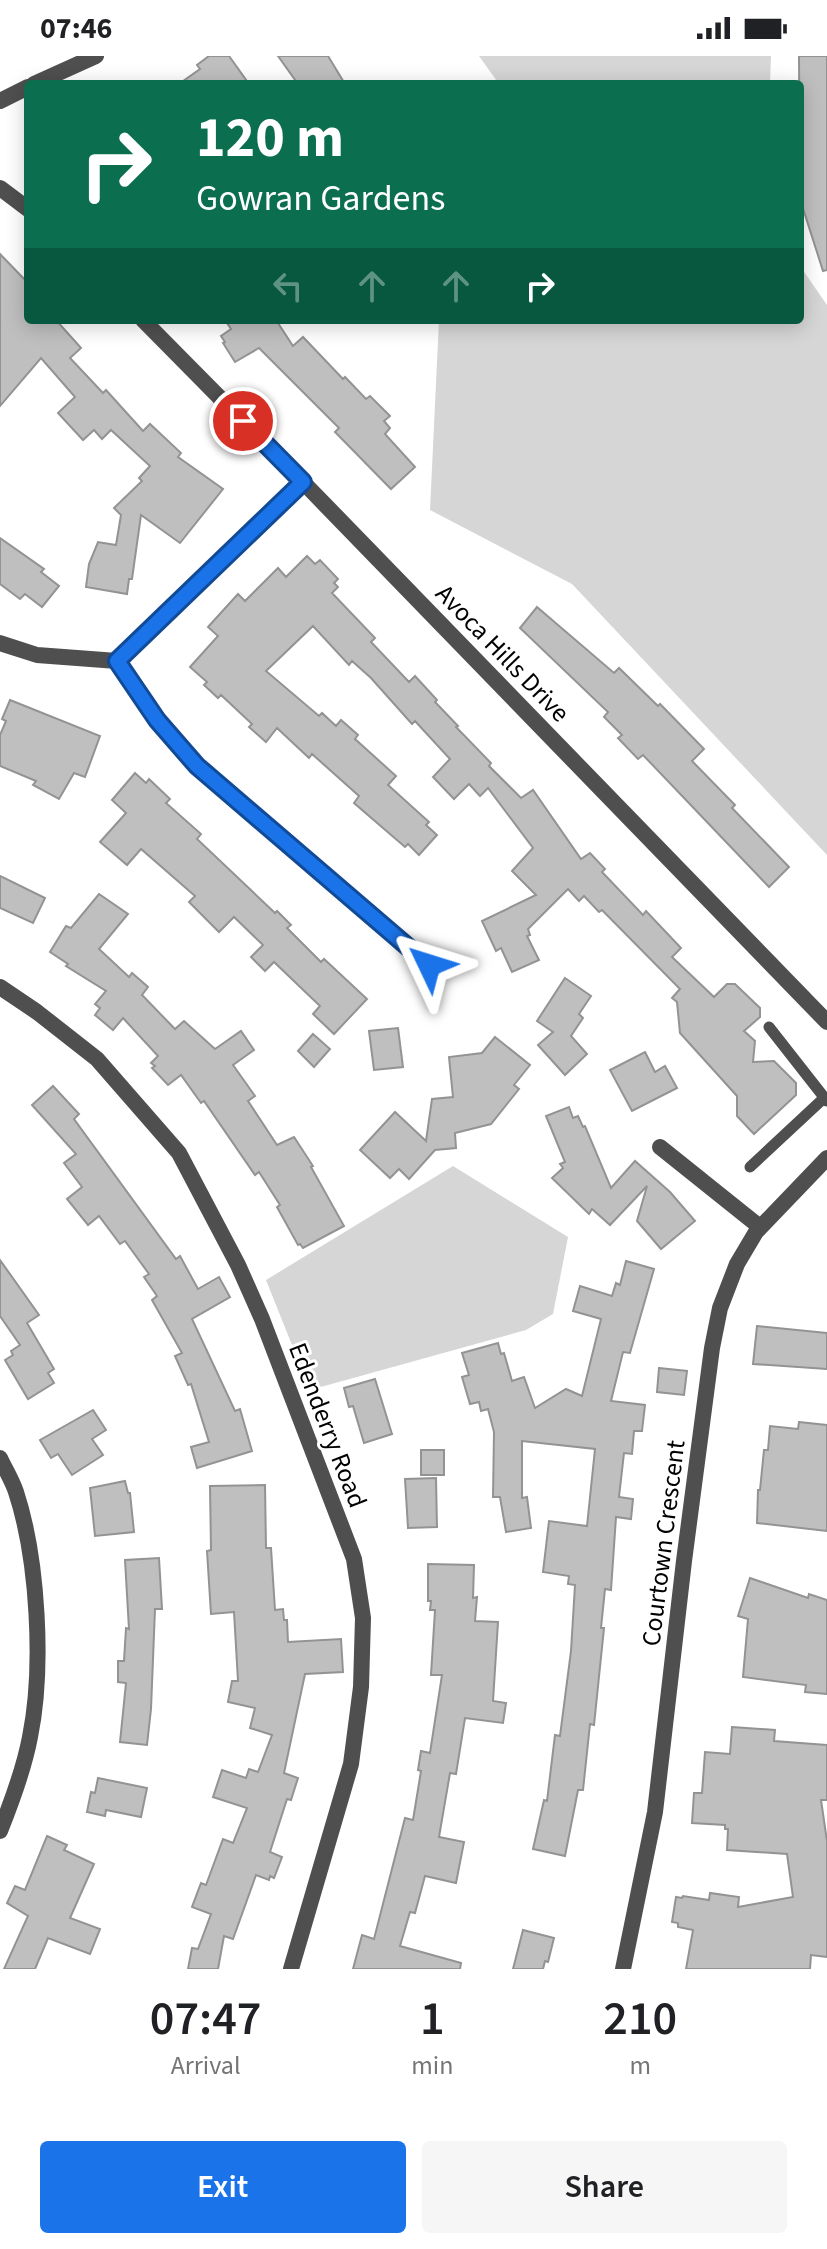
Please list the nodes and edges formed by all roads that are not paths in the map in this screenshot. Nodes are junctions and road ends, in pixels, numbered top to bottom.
1 (96, 56) edge
2 (43, 80) edge
3 (24, 89) edge
4 (0, 101) edge
5 (0, 188) edge
6 (24, 206) edge
7 (147, 324) edge
8 (303, 482) junction
9 (0, 643) edge
10 (117, 661) junction
11 (429, 965) dead end
12 (0, 987) edge
13 (827, 1022) edge
14 (769, 1027) dead end
15 (825, 1099) edge
16 (660, 1147) dead end
17 (827, 1158) edge
18 (750, 1167) dead end
19 (760, 1227) junction
20 (0, 1458) edge
21 (0, 1831) edge
22 (291, 1969) edge
23 (623, 1969) edge

1 - 2 street
3 - 4 street
5 - 6 street
7 - 8 street, Avoca Hills Drive
8 - 10 street
8 - 13 street, Avoca Hills Drive
9 - 10 street
10 - 11 street
12 - 22 street, Edenderry Road
14 - 15 lane
15 - 18 lane
16 - 19 street
17 - 19 street, Courtown Crescent
19 - 23 street, Courtown Crescent
20 - 21 street

